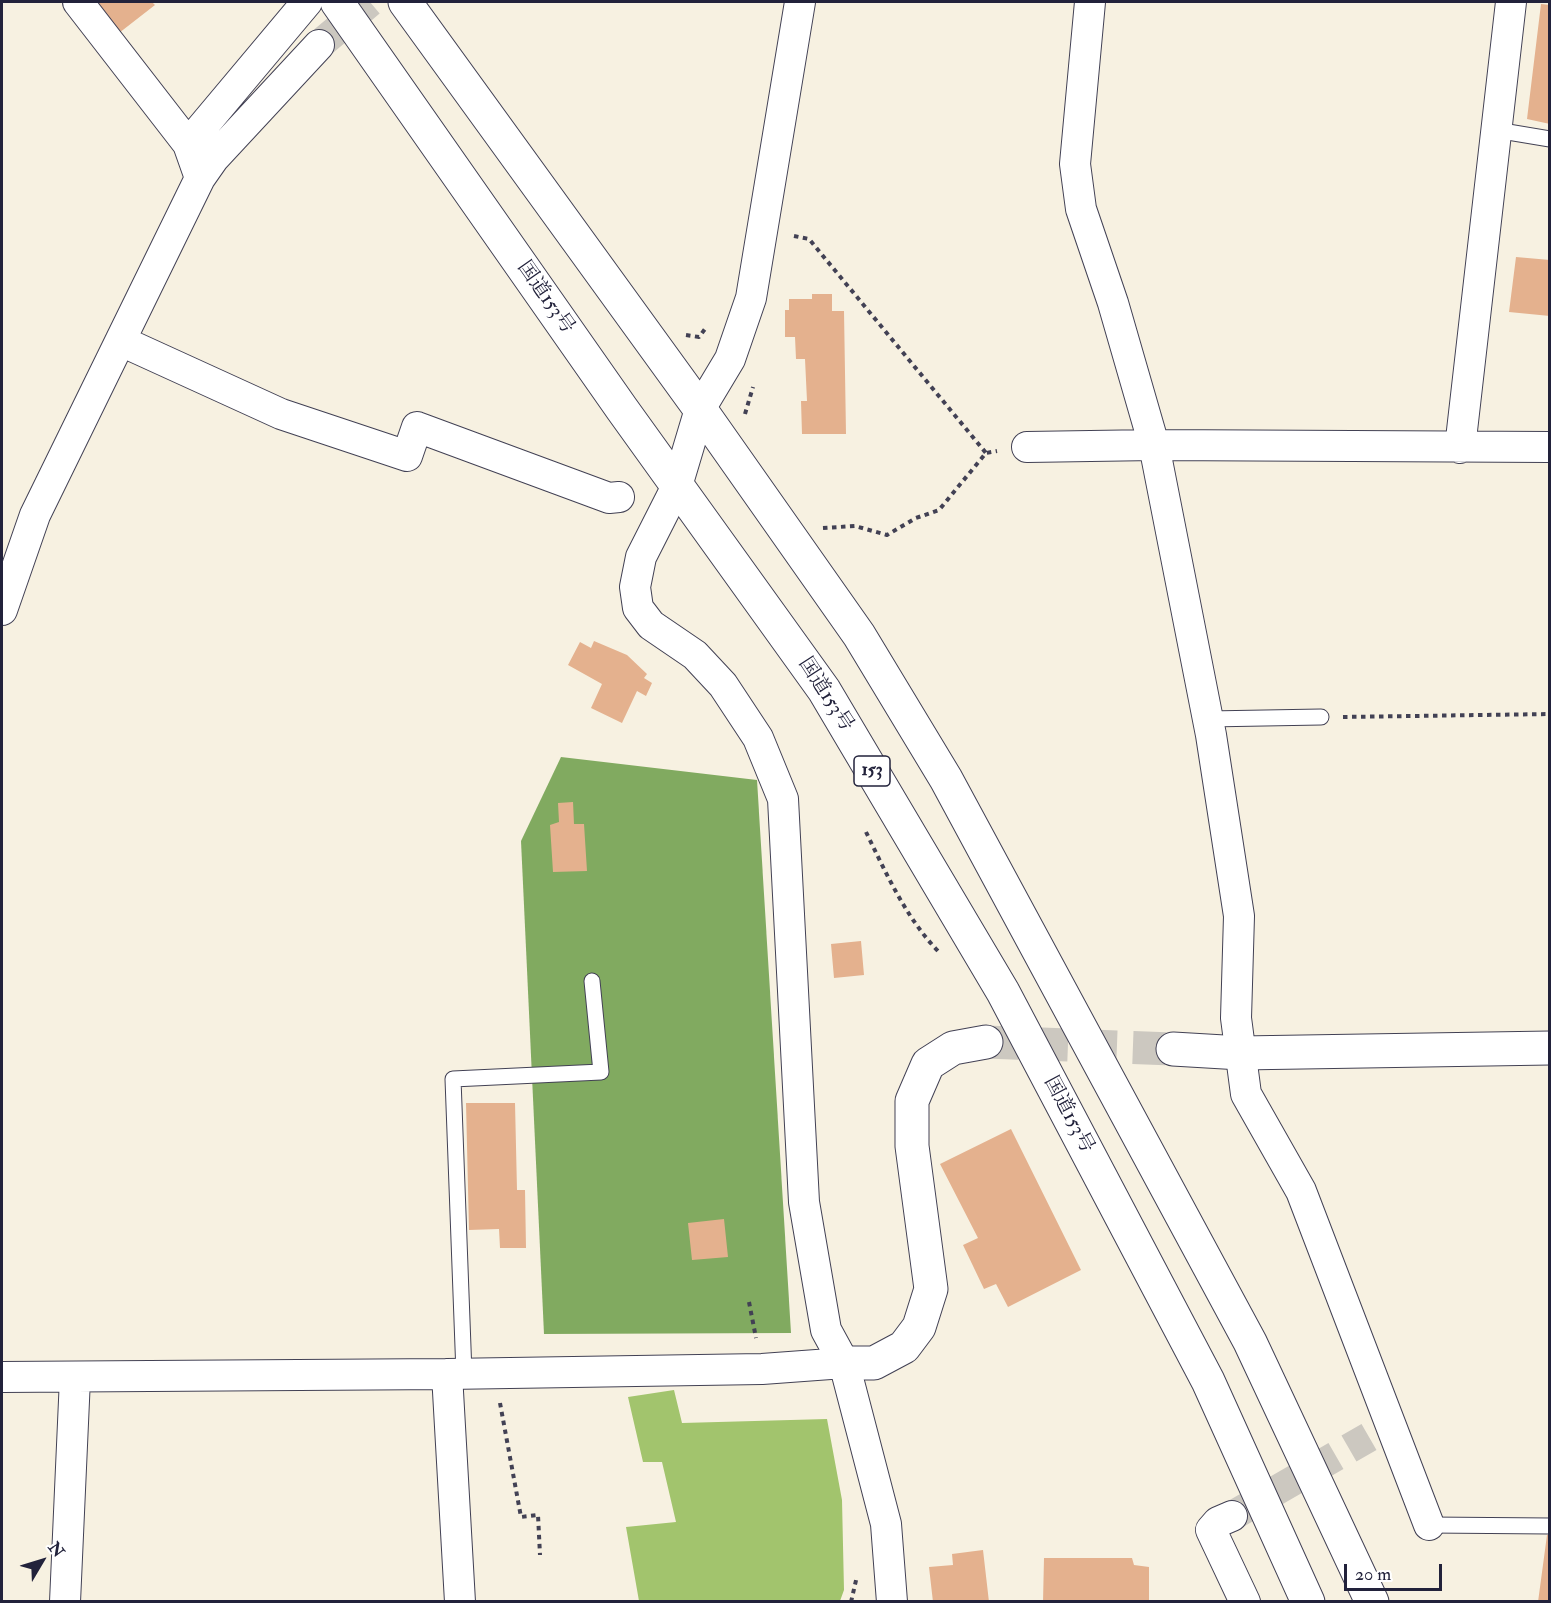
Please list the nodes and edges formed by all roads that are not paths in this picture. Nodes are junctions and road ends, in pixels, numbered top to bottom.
1 (78, 2) edge
2 (307, 2) edge
3 (337, 2) edge
4 (405, 2) edge
5 (800, 2) edge
6 (1090, 2) edge
7 (1511, 2) edge
8 (319, 45) tunnel mouth
9 (1496, 130) junction
10 (1550, 139) edge
11 (188, 144) junction
12 (200, 178) junction
13 (121, 341) junction
14 (700, 409) junction
15 (1154, 445) junction
16 (1027, 447) road end
17 (1550, 447) edge
18 (1460, 448) junction
19 (677, 486) junction
20 (619, 497) dead end
21 (2, 610) edge
22 (1322, 717) road end
23 (1208, 719) junction
24 (592, 981) dead end
25 (986, 1042) tunnel mouth
26 (1550, 1048) edge
27 (1173, 1049) tunnel mouth
28 (1241, 1053) junction
29 (844, 1363) junction
30 (455, 1374) junction
31 (2, 1377) edge
32 (75, 1378) junction
33 (1232, 1516) tunnel mouth
34 (1429, 1525) joint
35 (1550, 1526) edge
36 (66, 1602) edge
37 (460, 1602) edge
38 (892, 1602) edge
39 (1245, 1602) edge
40 (1308, 1602) edge
41 (1372, 1602) edge

1 - 11 street
2 - 11 street
3 - 19 main road, 国道153号 / 153
4 - 14 main road
5 - 14 street
6 - 15 street
7 - 9 street
8 - 12 street
9 - 10 lane
9 - 18 street
11 - 12 street
12 - 13 street
13 - 20 street
13 - 21 street
14 - 19 street
14 - 41 main road
15 - 16 street
15 - 18 street
15 - 23 street
17 - 18 street
19 - 29 street
19 - 40 main road, 国道153号 / 153
22 - 23 lane
23 - 28 street
24 - 30 lane
25 - 29 main road
26 - 28 main road
27 - 28 main road
28 - 34 street
29 - 30 street
29 - 38 street
30 - 32 street
30 - 37 street
31 - 32 street
32 - 36 street
33 - 39 street
34 - 35 lane

